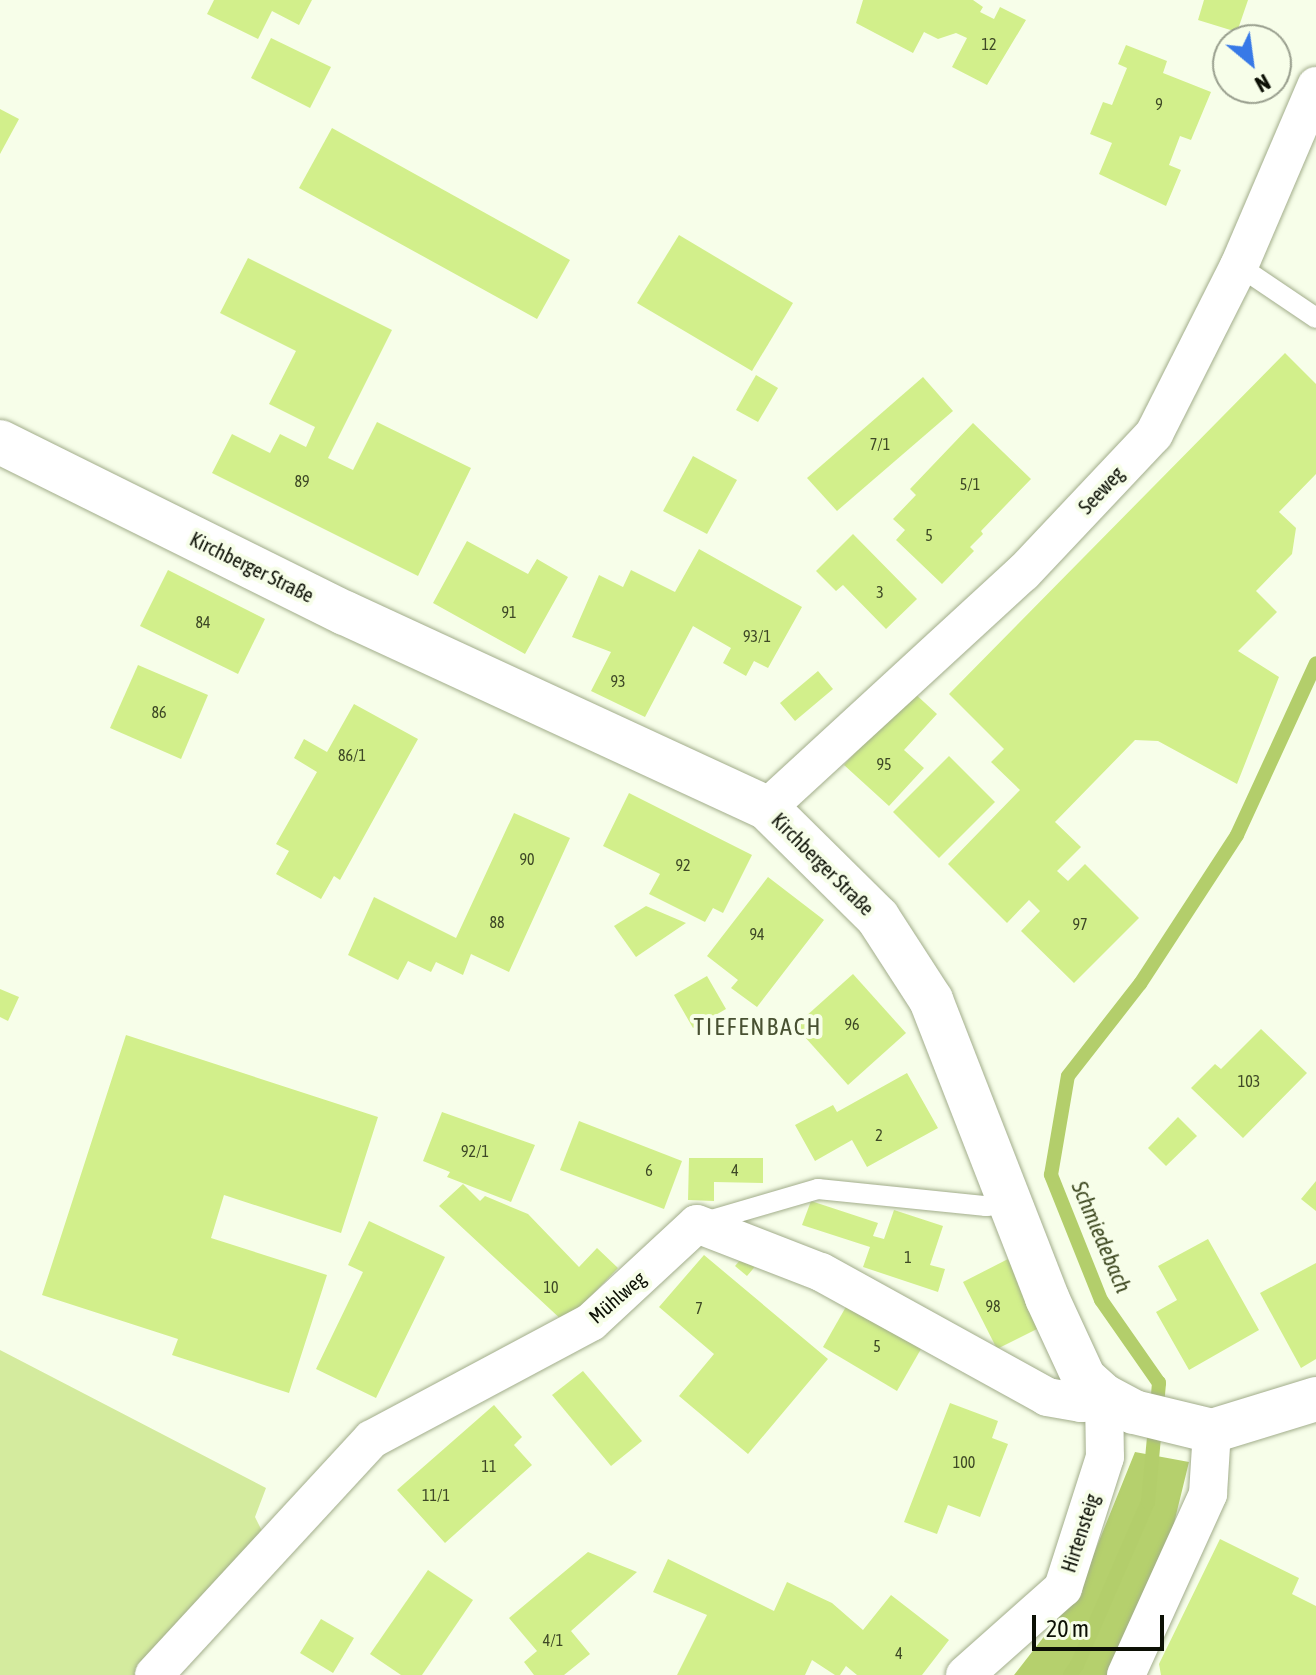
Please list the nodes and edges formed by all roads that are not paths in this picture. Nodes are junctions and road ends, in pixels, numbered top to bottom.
1 (1316, 86) edge
2 (1239, 266) junction
3 (1316, 318) edge
4 (0, 442) edge
5 (767, 808) junction
6 (1011, 1204) junction
7 (697, 1224) junction
8 (1316, 1399) edge
9 (1119, 1404) junction
10 (1200, 1428) junction
11 (154, 1675) edge
12 (965, 1675) edge
13 (1126, 1675) edge

1 - 2 street, Seeweg
2 - 3 lane
2 - 5 street, Seeweg
4 - 5 main road, Kirchberger Straße
5 - 6 main road, Kirchberger Straße
6 - 7 lane
6 - 9 main road, Kirchberger Straße
7 - 9 street
7 - 11 street, Mühlweg
8 - 10 main road
9 - 10 main road
9 - 12 street, Hirtensteig
10 - 13 street

